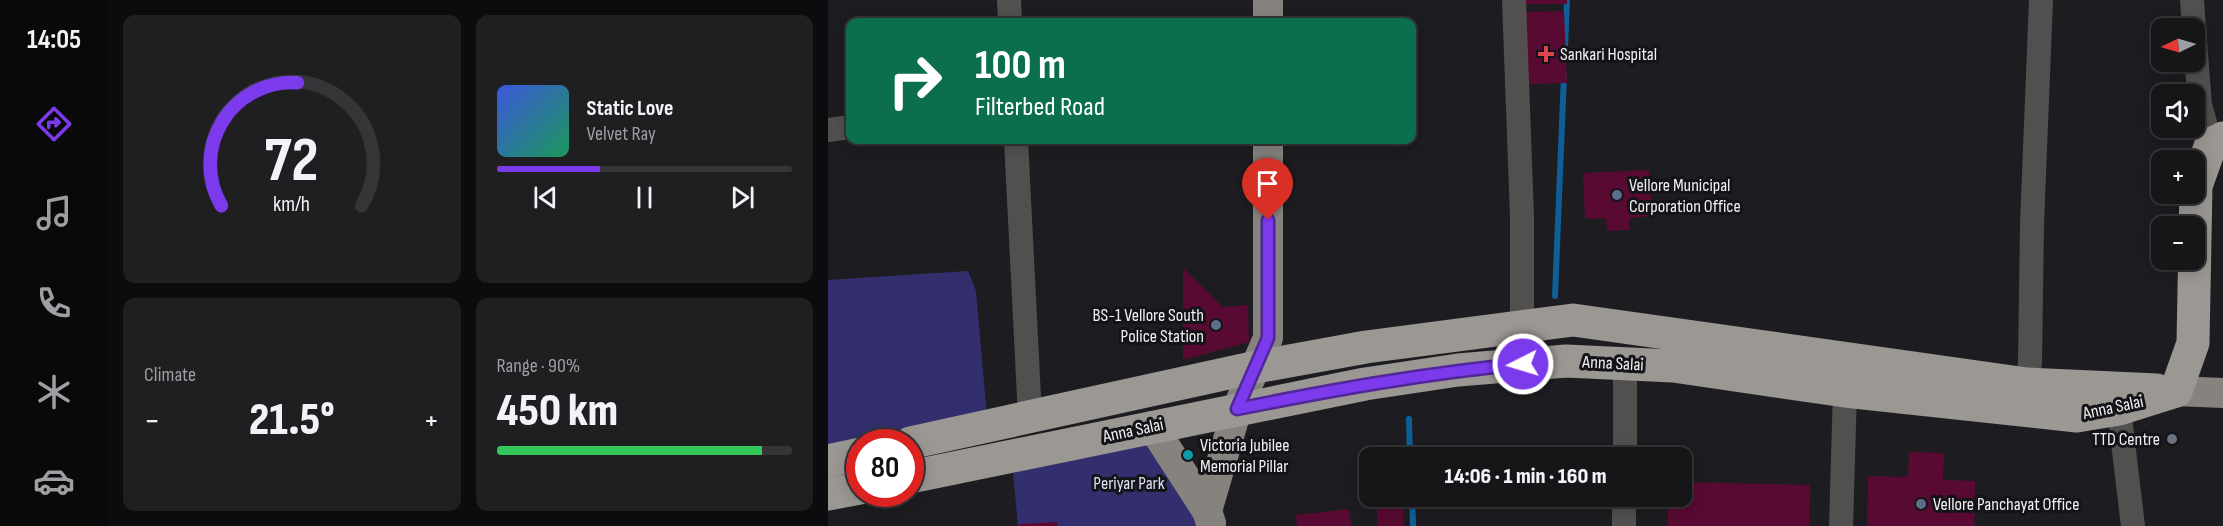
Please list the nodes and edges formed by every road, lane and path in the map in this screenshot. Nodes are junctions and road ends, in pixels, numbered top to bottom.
1 (1009, 0) edge
2 (1269, 0) edge
3 (1514, 0) edge
4 (2041, 0) edge
5 (2192, 0) edge
6 (1010, 18) edge
7 (1268, 18) edge
8 (2193, 18) edge
9 (2197, 72) edge
10 (846, 128) edge
11 (828, 130) edge
12 (2217, 141) edge
13 (1016, 144) edge
14 (1268, 144) edge
15 (1522, 326) junction
16 (1625, 363) junction
17 (1256, 367) junction
18 (2027, 384) junction
19 (1845, 391) junction
20 (2176, 391) junction
21 (2223, 393) edge
22 (1237, 409) junction
23 (2119, 409) junction
24 (1030, 417) junction
25 (1152, 426) junction
26 (924, 440) edge
27 (1624, 447) edge
28 (846, 457) edge
29 (828, 460) edge
30 (924, 474) edge
31 (846, 491) edge
32 (828, 494) edge
33 (1624, 507) edge
34 (1210, 518) edge
35 (1624, 526) edge
36 (1841, 526) edge
37 (2133, 526) edge

1 - 6 street
2 - 7 main road
3 - 15 street
4 - 18 street
5 - 8 street
9 - 12 street
10 - 11 street
12 - 20 highway
13 - 24 street
14 - 17 main road
15 - 17 highway, Anna Salai
15 - 18 highway, Anna Salai
16 - 19 highway, Anna Salai
16 - 22 highway, Anna Salai
16 - 27 street
17 - 22 main road
17 - 24 highway, Anna Salai
18 - 20 highway, Anna Salai
19 - 23 highway, Anna Salai
19 - 36 street
20 - 21 main road, Anna Salai
20 - 23 highway, Anna Salai
22 - 25 highway, Anna Salai
22 - 34 main road
23 - 37 street
24 - 26 highway, Anna Salai
25 - 30 highway, Anna Salai
25 - 34 main road
28 - 29 highway
31 - 32 highway
33 - 35 street

